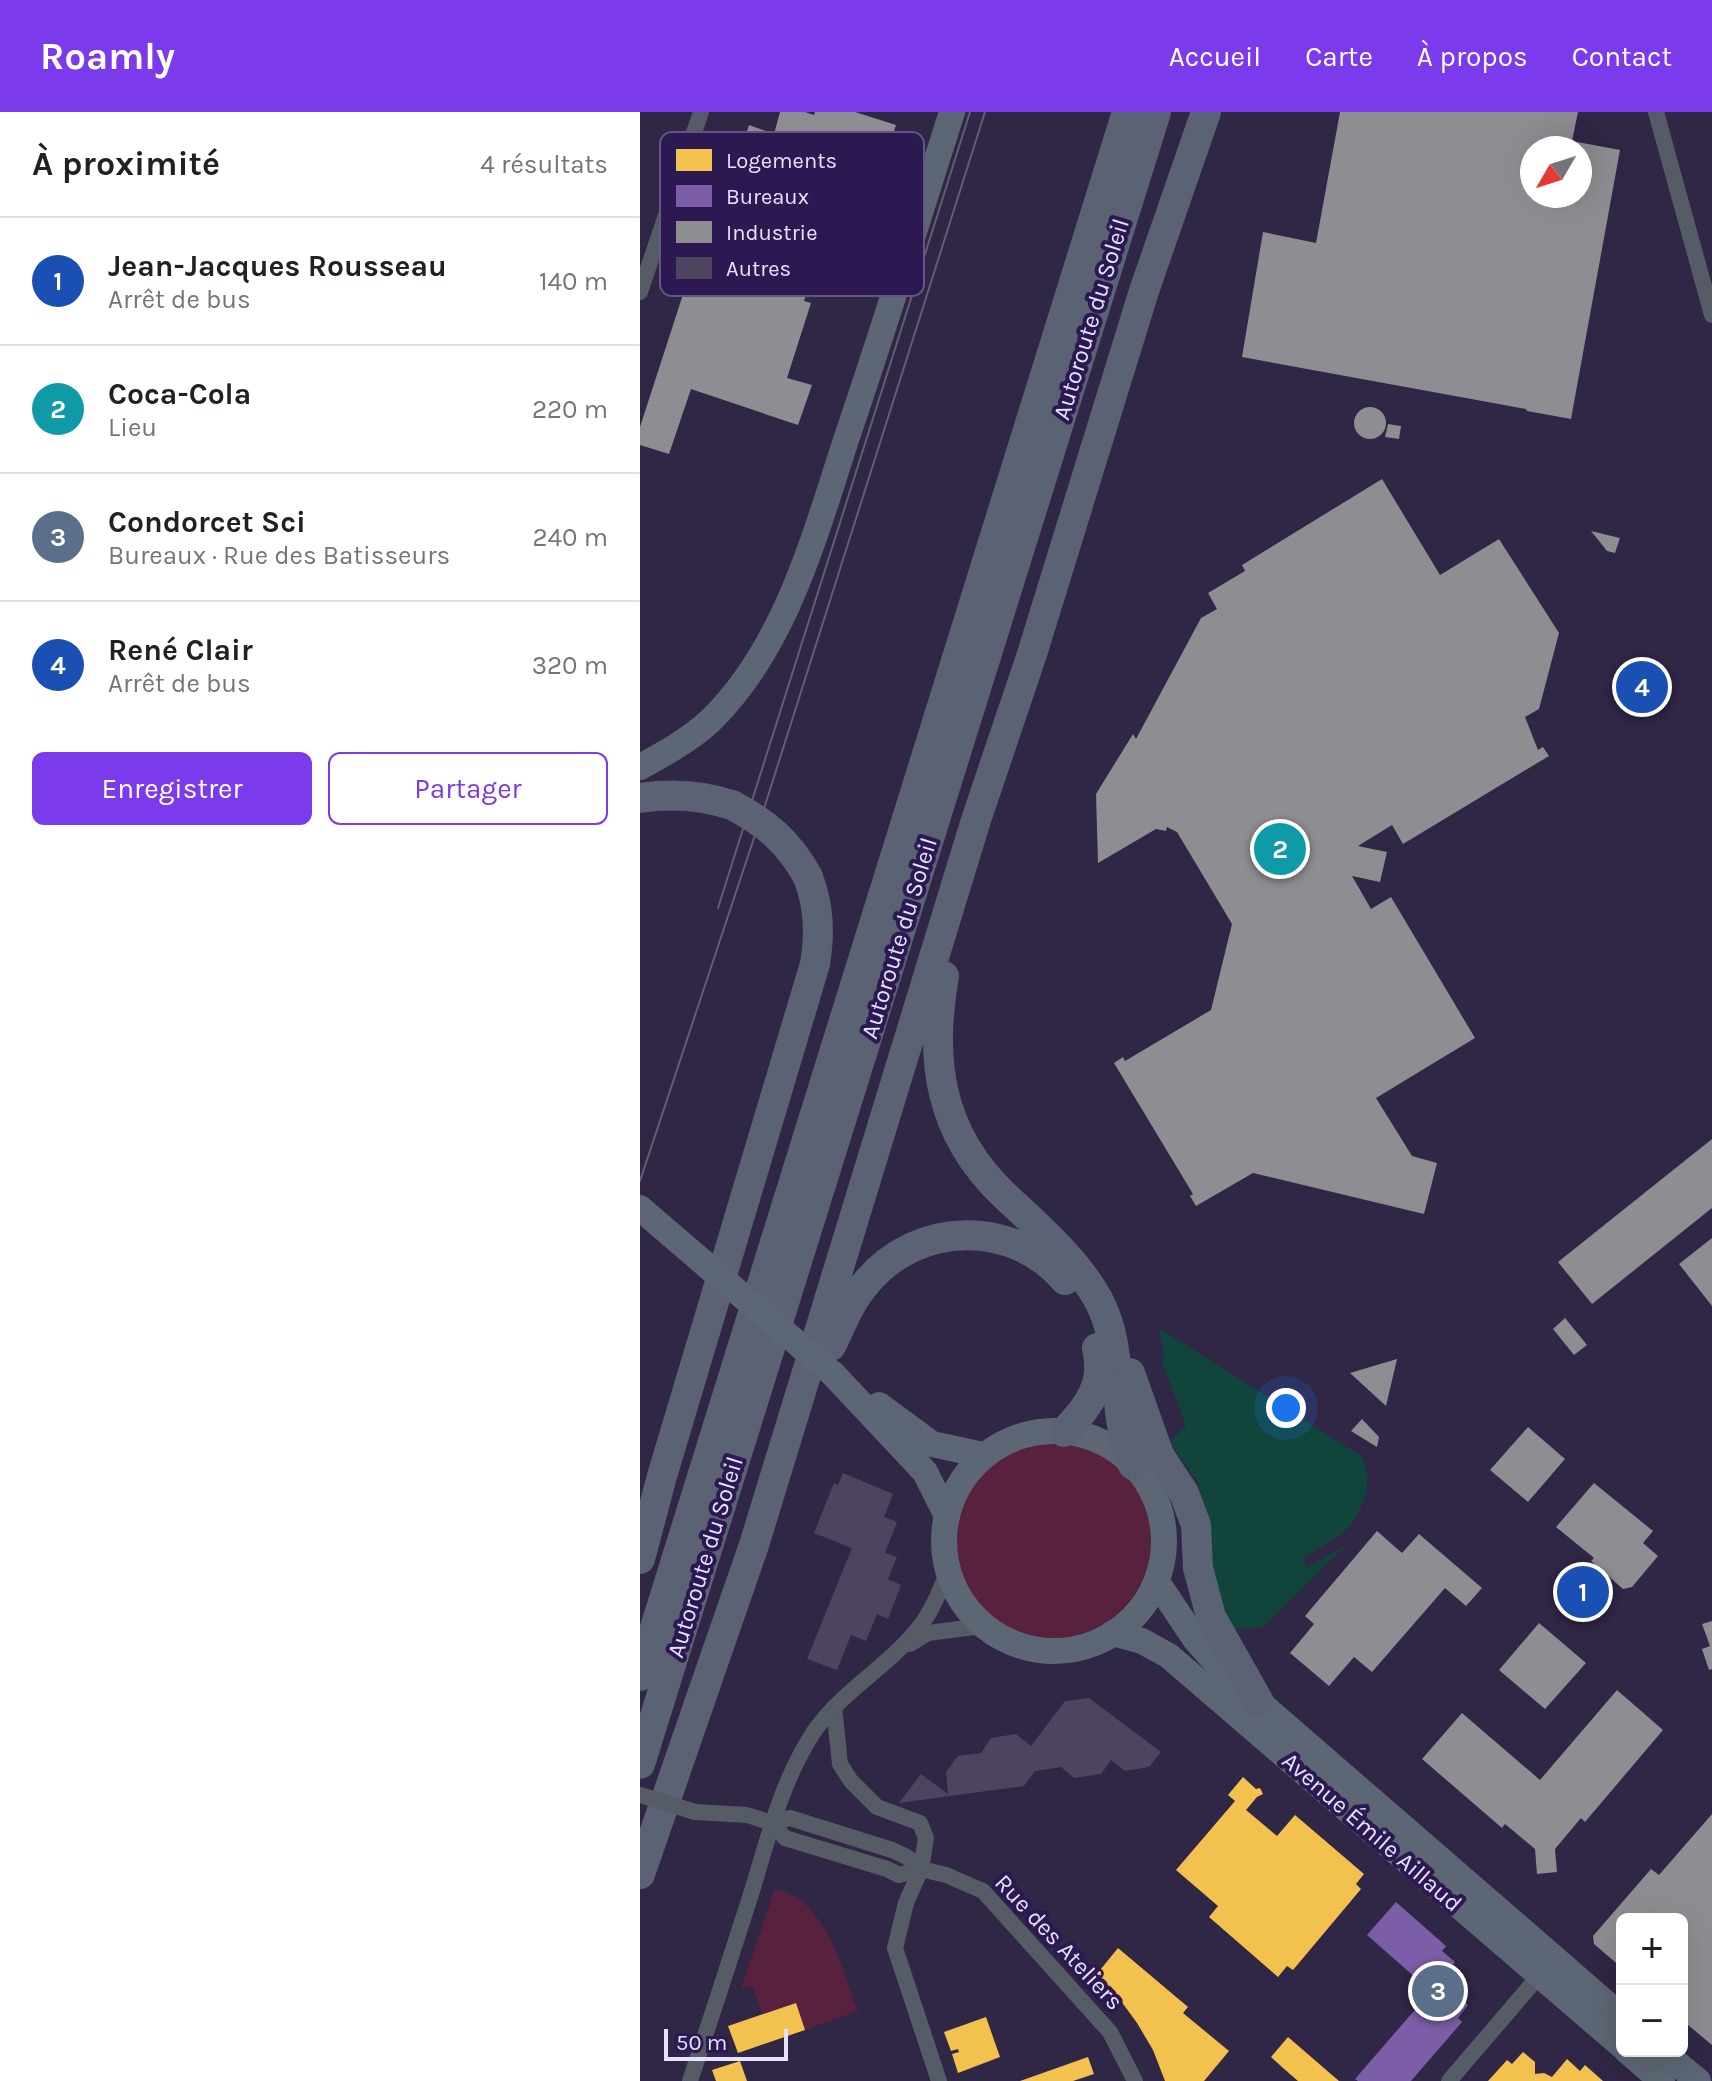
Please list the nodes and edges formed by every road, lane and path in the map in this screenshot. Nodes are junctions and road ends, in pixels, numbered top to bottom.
1 (701, 112) edge
2 (952, 112) edge
3 (1127, 112) edge
4 (1156, 112) edge
5 (1206, 112) edge
6 (1656, 112) edge
7 (694, 132) edge
8 (924, 199) edge
9 (660, 233) edge
10 (640, 292) edge
11 (893, 296) edge
12 (1712, 315) edge
13 (1032, 654) junction
14 (640, 767) edge
15 (640, 798) edge
16 (640, 1208) edge
17 (1106, 1316) junction
18 (833, 1374) junction
19 (1064, 1432) junction
20 (983, 1455) junction
21 (1133, 1465) junction
22 (947, 1516) junction
23 (754, 1545) junction
24 (640, 1559) edge
25 (948, 1572) junction
26 (1157, 1582) junction
27 (982, 1626) junction
28 (1113, 1633) junction
29 (895, 1653) junction
30 (640, 1676) edge
31 (1259, 1702) junction
32 (834, 1707) junction
33 (640, 1764) edge
34 (640, 1795) edge
35 (772, 1823) junction
36 (921, 1869) junction
37 (640, 1874) edge
38 (1539, 1976) junction
39 (1616, 2012) edge
40 (1616, 2041) edge
41 (1634, 2057) edge
42 (1669, 2057) edge
43 (690, 2081) edge
44 (939, 2081) edge
45 (1135, 2081) edge
46 (1449, 2081) edge
47 (1662, 2081) edge
48 (1698, 2081) edge

1 - 7 street
2 - 8 main road
3 - 30 highway, Autoroute du Soleil
4 - 33 highway, Autoroute du Soleil
5 - 13 highway
6 - 12 street
9 - 10 street
11 - 14 main road
13 - 17 highway
13 - 23 highway
15 - 24 highway, bridge
16 - 18 main road, bridge
17 - 21 highway
17 - 31 highway
18 - 20 main road
18 - 22 main road
19 - 20 main road
19 - 21 main road
19 - 23 highway
20 - 22 main road
21 - 26 main road
22 - 25 main road
23 - 37 highway
25 - 27 main road
25 - 29 street
26 - 28 main road
26 - 31 main road, Avenue Émile Aillaud
27 - 28 main road
27 - 29 street
28 - 38 main road, Avenue Émile Aillaud
29 - 32 street
31 - 39 main road, Avenue Émile Aillaud
32 - 35 street
32 - 36 street
34 - 35 street, Rue des Ateliers, bridge
35 - 36 street, Rue des Ateliers
35 - 43 street
36 - 44 street
36 - 45 street, Rue des Ateliers
38 - 40 main road, Avenue Émile Aillaud
38 - 46 street
41 - 47 main road
42 - 48 main road

